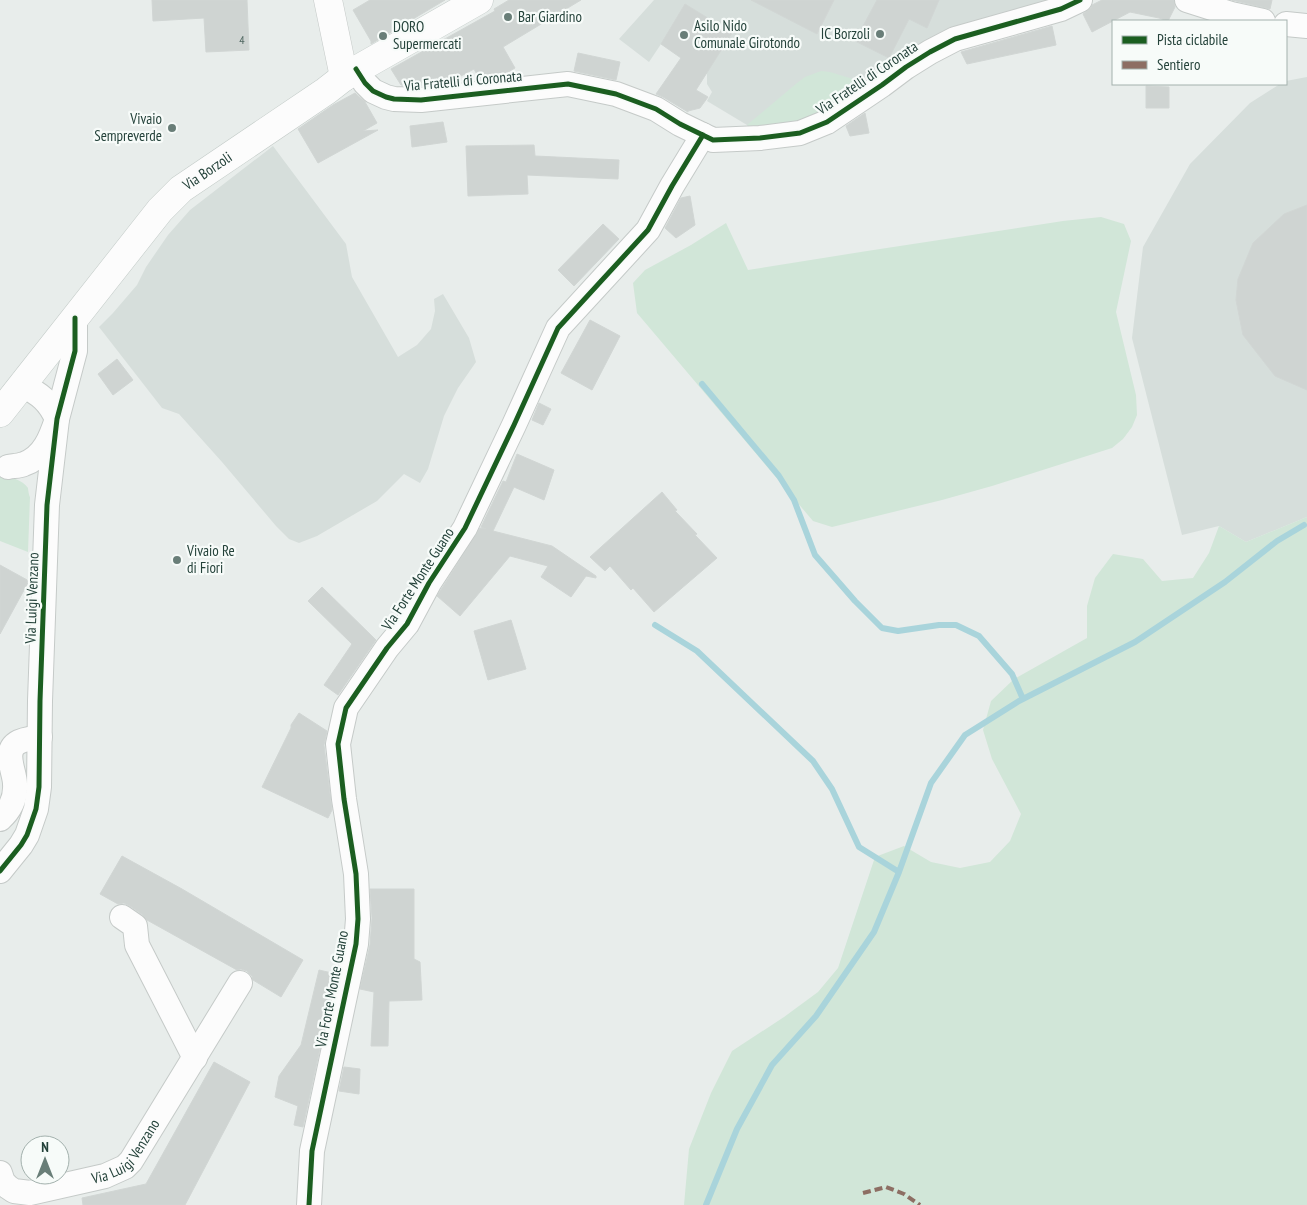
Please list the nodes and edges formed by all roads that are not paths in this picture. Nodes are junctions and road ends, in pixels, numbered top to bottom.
1 (328, 0) edge
2 (1080, 0) edge
3 (1187, 0) edge
4 (466, 3) edge
5 (1258, 20) edge
6 (1287, 24) edge
7 (1307, 26) edge
8 (350, 73) junction
9 (703, 135) junction
10 (75, 318) junction
11 (22, 385) junction
12 (0, 413) edge
13 (57, 419) junction
14 (4, 465) edge
15 (47, 506) junction
16 (40, 737) junction
17 (0, 819) edge
18 (0, 871) edge
19 (122, 917) dead end
20 (240, 983) dead end
21 (195, 1058) junction
22 (0, 1173) edge
23 (309, 1205) edge

1 - 8 main road
2 - 9 street, Via Fratelli di Coronata
3 - 5 street
4 - 8 main road, Via Borzoli
6 - 7 street
8 - 9 street, Via Fratelli di Coronata
8 - 10 main road, Via Borzoli
9 - 23 street, Via Forte Monte Guano
10 - 11 main road, Via Borzoli
10 - 13 street, Via Luigi Venzano
11 - 12 main road, Via Borzoli
11 - 13 street
13 - 14 street
13 - 15 street, Via Luigi Venzano
14 - 15 street
15 - 16 street, Via Luigi Venzano
16 - 17 street
16 - 18 street, Via Luigi Venzano
19 - 21 street
20 - 21 street, Via Luigi Venzano
21 - 22 street, Via Luigi Venzano

